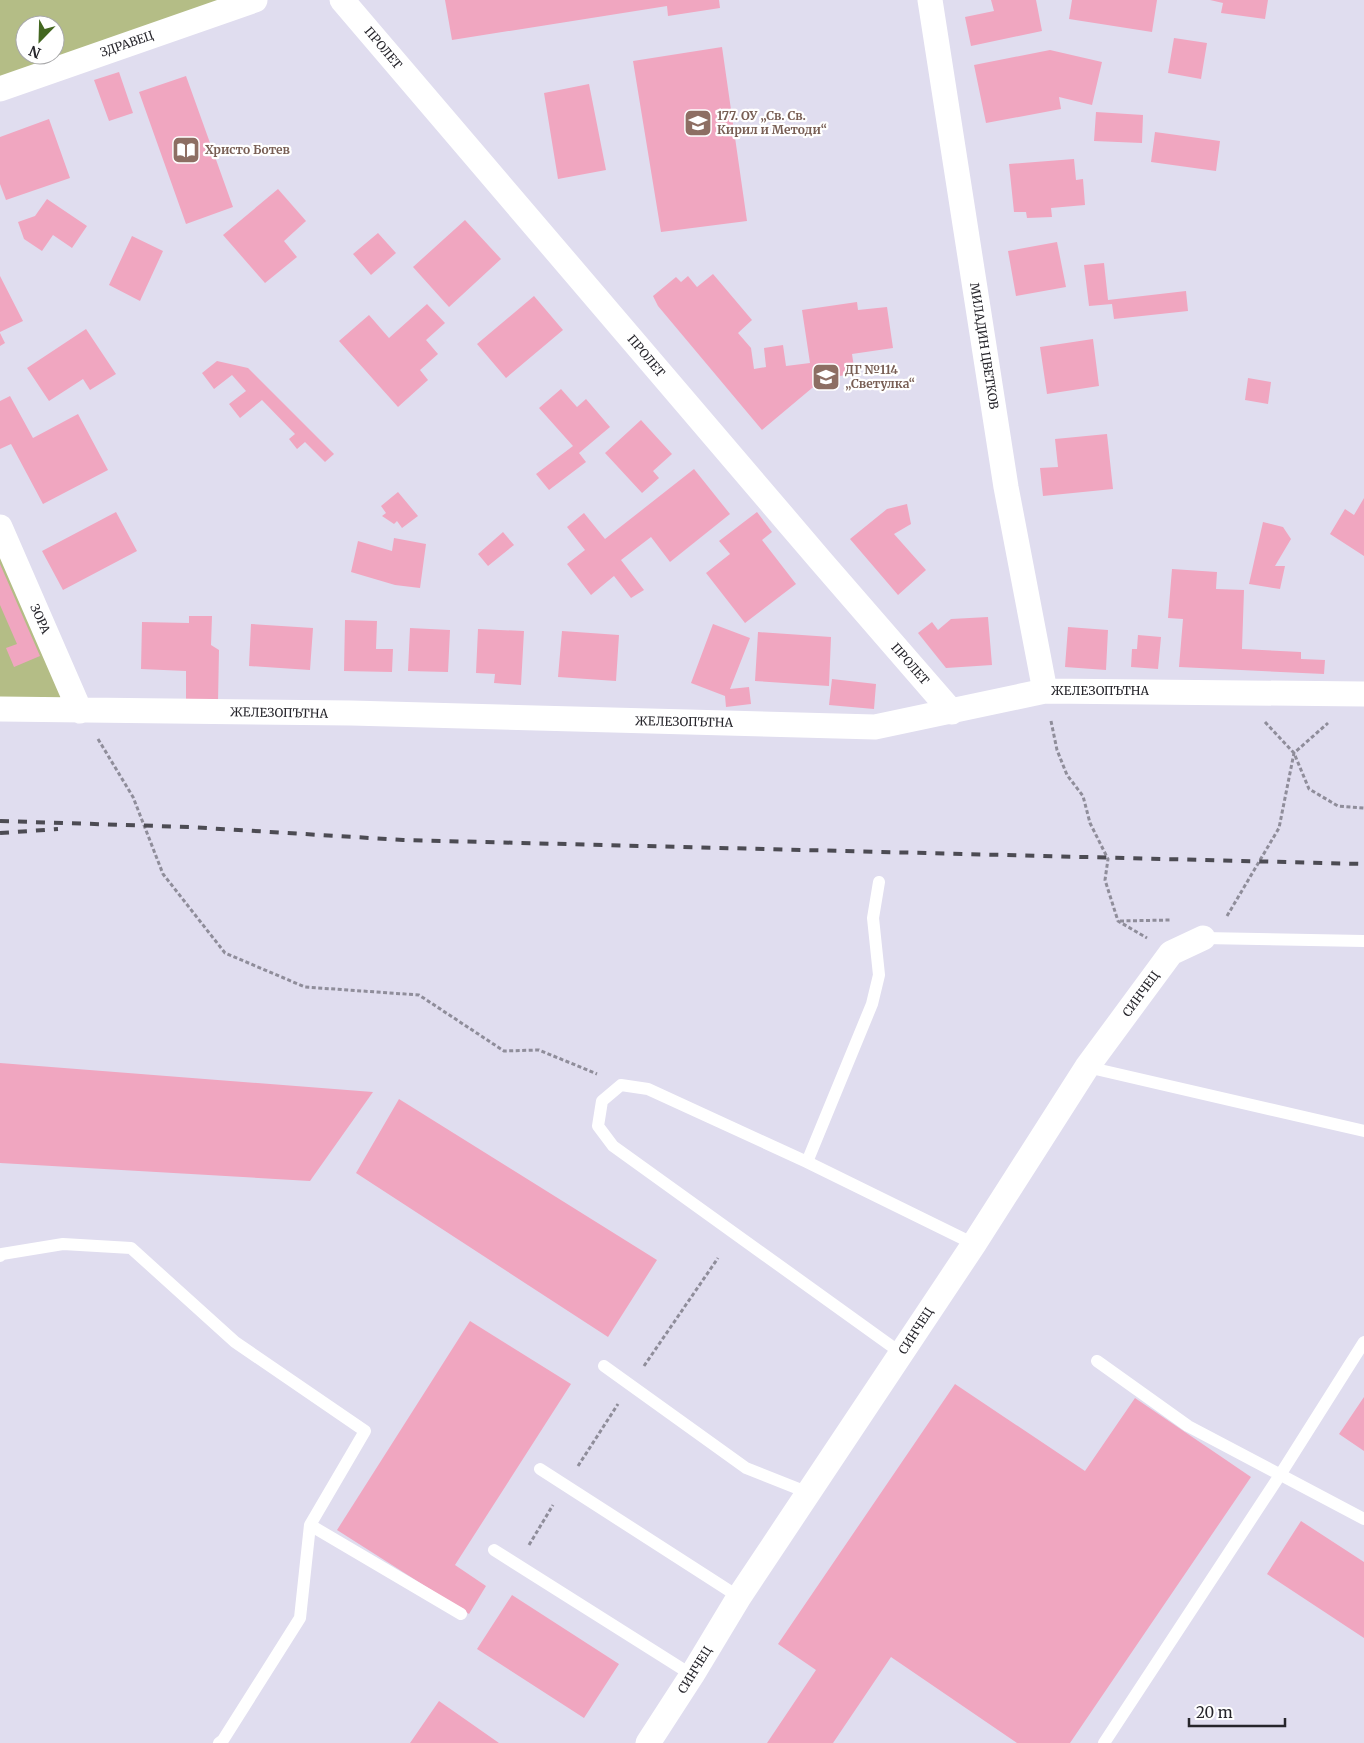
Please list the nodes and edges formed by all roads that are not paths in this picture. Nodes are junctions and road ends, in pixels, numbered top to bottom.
1 (255, 0) edge
2 (342, 0) edge
3 (930, 0) edge
4 (0, 89) edge
5 (0, 528) edge
6 (1044, 691) junction
7 (1363, 693) edge
8 (0, 709) edge
9 (80, 711) junction
10 (952, 712) junction
11 (879, 882) dead end
12 (1202, 938) joint
13 (1364, 941) edge
14 (1087, 1068) junction
15 (1364, 1131) edge
16 (807, 1162) junction
17 (974, 1244) junction
18 (0, 1256) edge
19 (1364, 1342) edge
20 (902, 1353) junction
21 (1097, 1360) dead end
22 (604, 1366) dead end
23 (540, 1469) dead end
24 (1280, 1475) junction
25 (809, 1493) junction
26 (1364, 1519) edge
27 (310, 1525) junction
28 (494, 1550) dead end
29 (739, 1597) junction
30 (461, 1614) dead end
31 (692, 1675) junction
32 (219, 1743) edge
33 (648, 1743) edge
34 (1104, 1743) edge

1 - 4 street, ЗДРАВЕЦ
2 - 10 street, ПРОЛЕТ
3 - 6 street, МИЛАДИН ЦВЕТКОВ
5 - 9 street, ЗОРА
6 - 7 street, ЖЕЛЕЗОПЪТНА
6 - 10 street, ЖЕЛЕЗОПЪТНА
8 - 9 street, ЖЕЛЕЗОПЪТНА
9 - 10 street, ЖЕЛЕЗОПЪТНА
11 - 16 lane
12 - 13 lane
12 - 14 street, СИНЧЕЦ
14 - 15 lane
14 - 17 street, СИНЧЕЦ
16 - 17 lane
16 - 20 lane
17 - 20 street, СИНЧЕЦ
18 - 27 lane
19 - 24 lane
20 - 25 street, СИНЧЕЦ
21 - 24 lane
22 - 25 lane
23 - 29 lane
24 - 26 lane
24 - 34 lane
25 - 29 street, СИНЧЕЦ
27 - 30 lane
27 - 32 lane
28 - 31 lane
29 - 31 street, СИНЧЕЦ
31 - 33 street, СИНЧЕЦ

